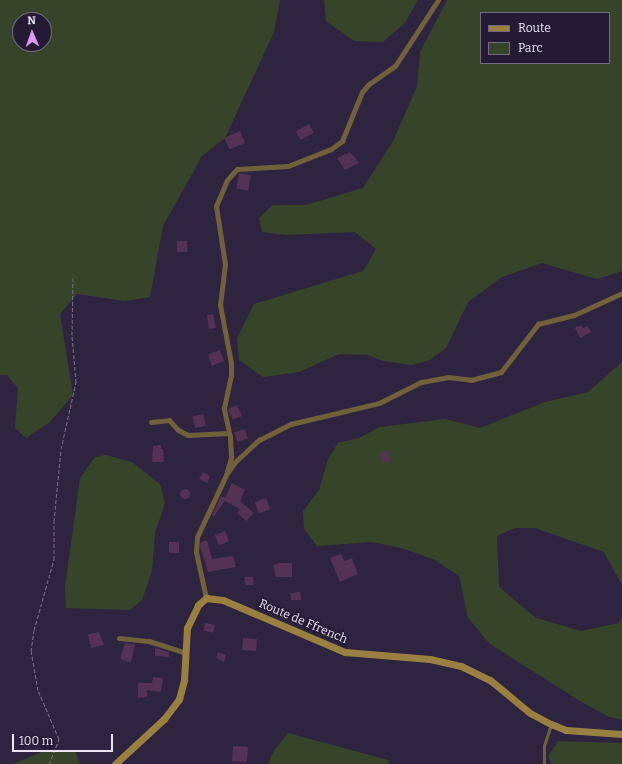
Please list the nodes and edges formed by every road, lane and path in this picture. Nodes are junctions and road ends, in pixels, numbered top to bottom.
1 (438, 0) edge
2 (73, 278) dead end
3 (622, 294) edge
4 (151, 422) dead end
5 (229, 433) junction
6 (226, 475) junction
7 (206, 598) junction
8 (119, 638) dead end
9 (185, 653) junction
10 (551, 724) junction
11 (622, 734) edge
12 (49, 764) edge
13 (115, 764) edge
14 (544, 764) edge

1 - 5 street
2 - 12 path
3 - 6 street
4 - 5 street
5 - 6 street
6 - 7 street
7 - 9 main road
7 - 10 main road, Route de Ffrench
8 - 9 street
9 - 13 main road
10 - 11 main road, Route de Ffrench
10 - 14 lane

